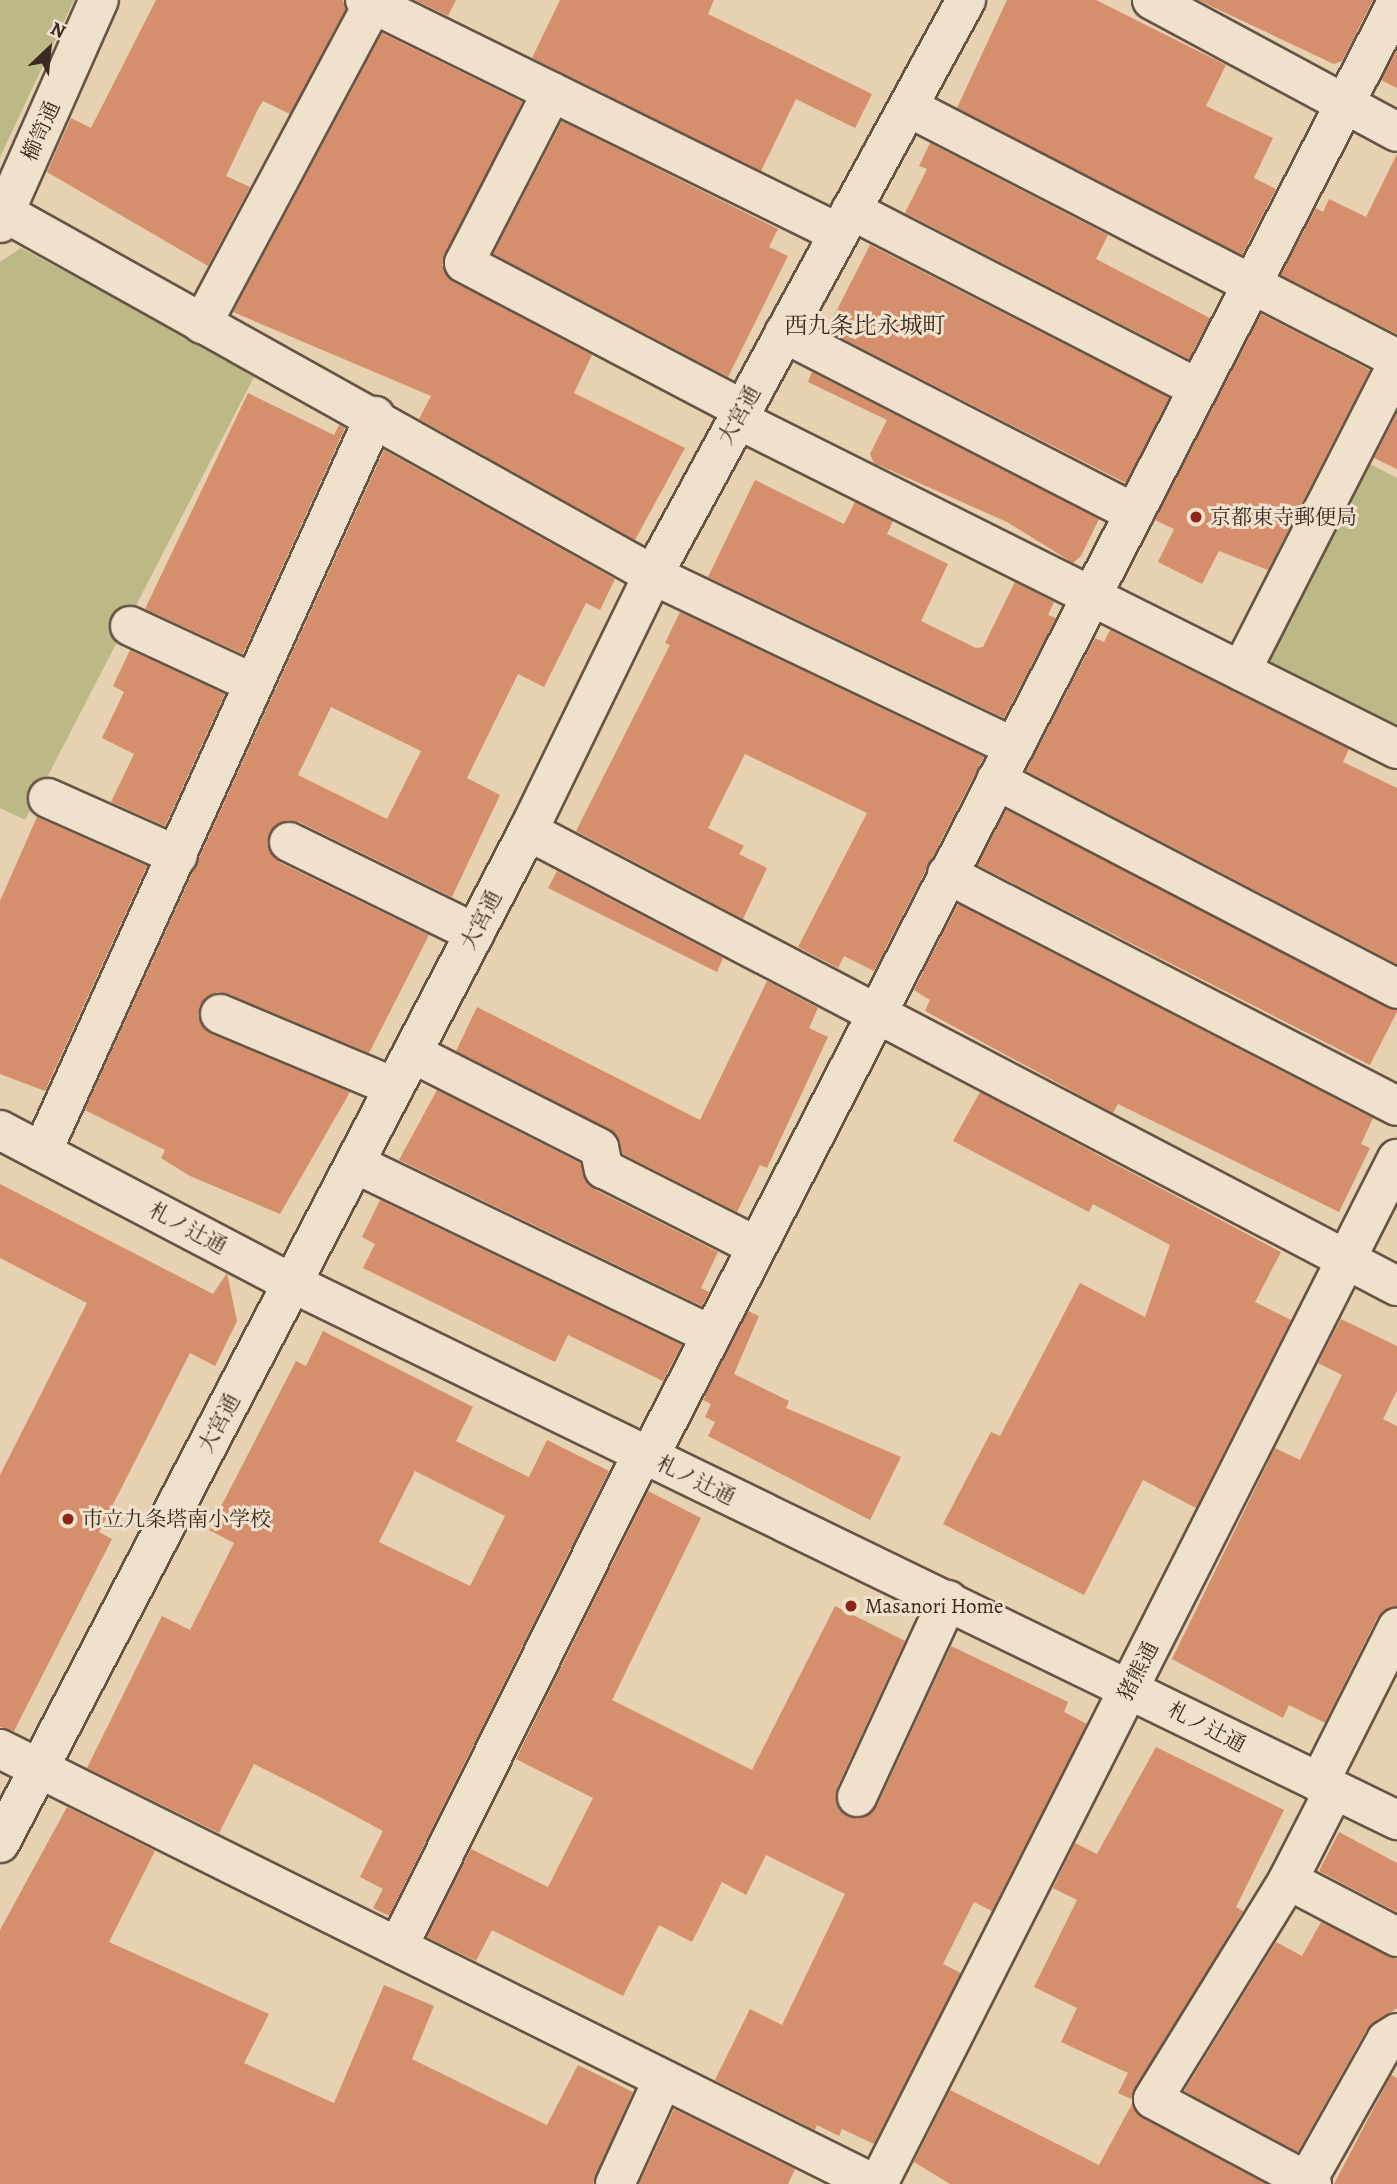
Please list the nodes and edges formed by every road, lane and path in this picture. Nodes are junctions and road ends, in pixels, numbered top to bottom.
1 (99, 0) edge
2 (966, 0) edge
3 (1152, 0) edge
4 (369, 2) edge
5 (1397, 2) edge
6 (552, 92) junction
7 (1345, 105) junction
8 (908, 107) junction
9 (1397, 132) edge
10 (2, 215) edge
11 (845, 222) junction
12 (1248, 286) junction
13 (202, 324) junction
14 (784, 332) junction
15 (1397, 359) edge
16 (1397, 365) edge
17 (1197, 388) junction
18 (740, 414) junction
19 (375, 416) junction
20 (1134, 513) junction
21 (653, 575) junction
22 (1091, 596) junction
23 (130, 626) dead end
24 (1241, 671) junction
25 (253, 683) junction
26 (1014, 747) junction
27 (1397, 749) edge
28 (996, 780) junction
29 (48, 798) dead end
30 (528, 831) junction
31 (289, 842) dead end
32 (178, 856) junction
33 (947, 874) junction
34 (475, 933) junction
35 (1397, 989) edge
36 (875, 1013) junction
37 (220, 1014) dead end
38 (412, 1053) junction
39 (394, 1087) junction
40 (1397, 1106) edge
41 (0, 1130) edge
42 (42, 1152) junction
43 (1397, 1158) edge
44 (356, 1164) junction
45 (756, 1246) junction
46 (1346, 1259) junction
47 (292, 1283) junction
48 (1397, 1286) edge
49 (710, 1335) junction
50 (645, 1456) junction
51 (948, 1600) junction
52 (1397, 1628) edge
53 (1129, 1688) junction
54 (0, 1749) edge
55 (39, 1768) junction
56 (1326, 1787) junction
57 (857, 1797) dead end
58 (1397, 1820) edge
59 (0, 1843) edge
60 (1288, 1880) junction
61 (1397, 1937) edge
62 (398, 1947) junction
63 (1397, 2033) edge
64 (663, 2079) junction
65 (1308, 2183) edge
66 (615, 2184) edge
67 (876, 2184) edge

1 - 10 street, 櫛笥通
2 - 8 street, 大宮通
3 - 7 street
4 - 6 street
4 - 13 street
5 - 7 street
6 - 11 street
6 - 18 street
7 - 9 street
7 - 12 street
8 - 11 street, 大宮通
8 - 12 street
10 - 13 street
11 - 14 street, 大宮通
11 - 17 street
12 - 15 street
12 - 17 street
13 - 19 street
14 - 18 street, 大宮通
14 - 20 street
16 - 24 street
17 - 20 street
18 - 21 street, 大宮通
18 - 22 street
19 - 21 street
19 - 25 street
20 - 22 street
21 - 26 street
21 - 30 street, 大宮通
22 - 24 street
22 - 26 street
23 - 25 street
24 - 27 street
25 - 32 street
26 - 28 street
28 - 33 street
28 - 35 street
29 - 32 street
30 - 34 street, 大宮通
30 - 36 street
31 - 34 street
32 - 42 street
33 - 36 street
33 - 40 street
34 - 38 street, 大宮通
36 - 45 street
36 - 46 street
37 - 39 street
38 - 39 street, 大宮通
38 - 45 street
39 - 44 street, 大宮通
41 - 42 street, 札ノ辻通
42 - 47 street, 札ノ辻通
43 - 46 street, 猪熊通
44 - 47 street, 大宮通
44 - 49 street
45 - 49 street
46 - 48 street
46 - 53 street, 猪熊通
47 - 50 street, 札ノ辻通
47 - 55 street, 大宮通
49 - 50 street
50 - 51 street, 札ノ辻通
50 - 62 street
51 - 53 street, 札ノ辻通
51 - 57 street
52 - 56 street
53 - 56 street, 札ノ辻通
53 - 67 street, 猪熊通
54 - 55 street
55 - 59 street, 大宮通
55 - 62 street
56 - 58 street, 札ノ辻通
56 - 60 street
60 - 61 street
60 - 65 street
62 - 64 street
63 - 65 street
64 - 66 street
64 - 67 street

